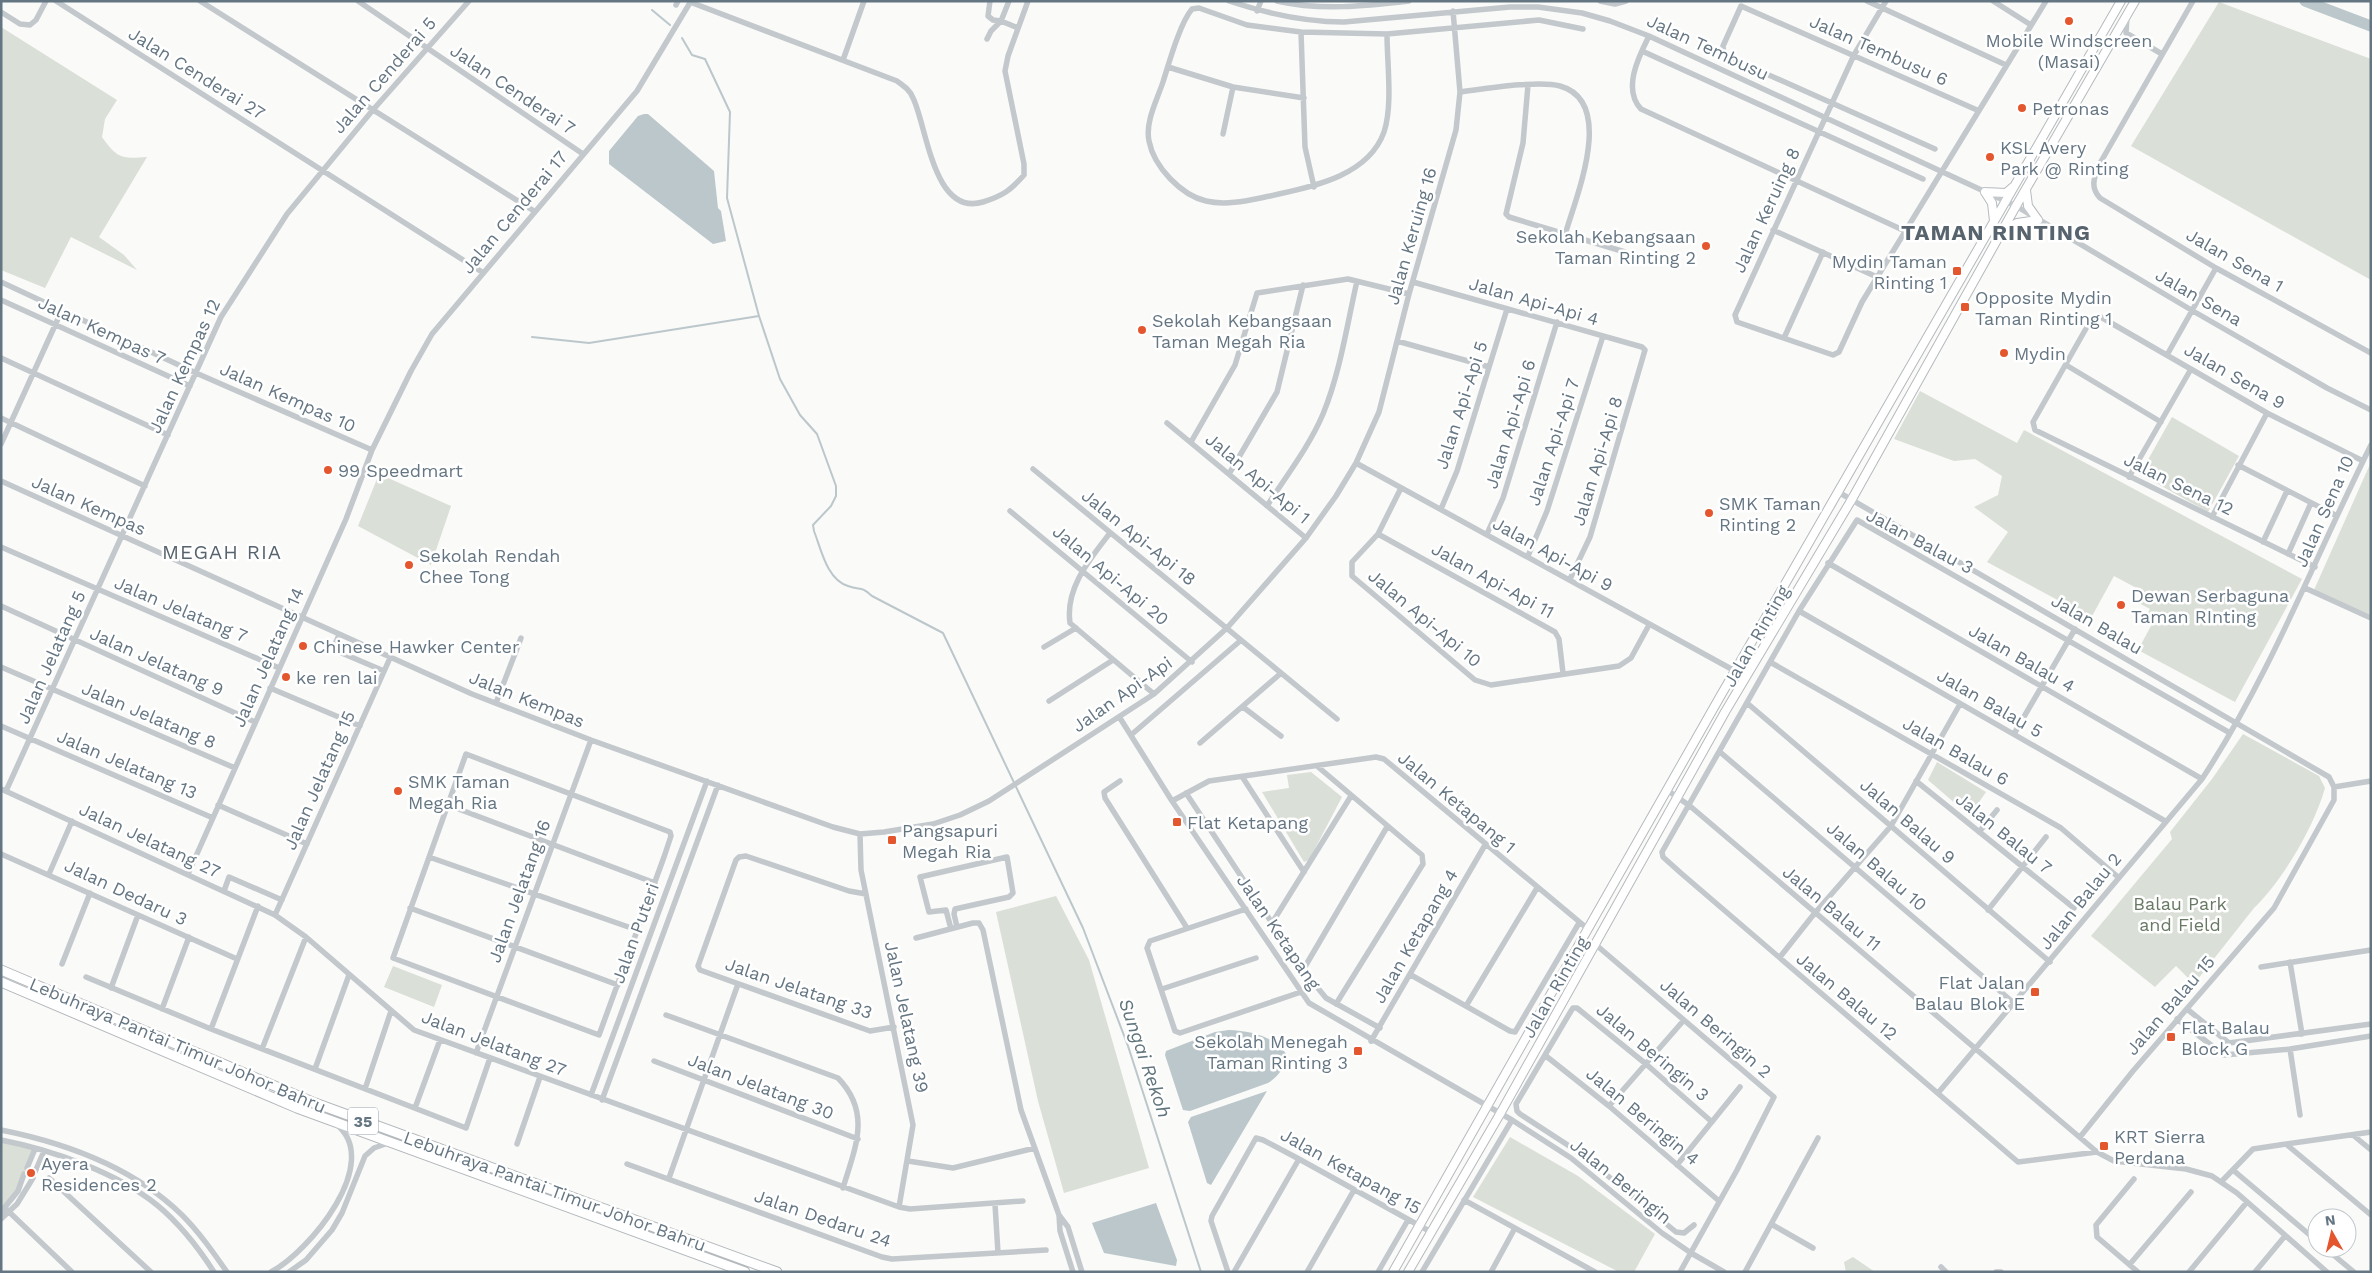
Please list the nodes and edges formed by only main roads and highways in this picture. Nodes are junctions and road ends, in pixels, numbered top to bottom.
1 (2121, 1) edge
2 (2135, 1) edge
3 (2017, 184) junction
4 (2026, 188) junction
5 (1994, 223) junction
6 (2002, 231) junction
7 (1, 970) edge
8 (1, 982) edge
9 (745, 1272) edge
10 (777, 1272) edge
11 (1393, 1272) edge
12 (1408, 1272) edge

1 - 3 main road, Jalan Rinting
2 - 4 main road, Jalan Rinting
3 - 5 main road, Jalan Rinting
3 - 5 main road
4 - 6 main road, Jalan Rinting
4 - 6 main road
5 - 11 main road, Jalan Rinting
6 - 12 main road, Jalan Rinting
7 - 10 highway, Lebuhraya Pantai Timur Johor Bahru / 35
8 - 9 highway, Lebuhraya Pantai Timur Johor Bahru / 35

